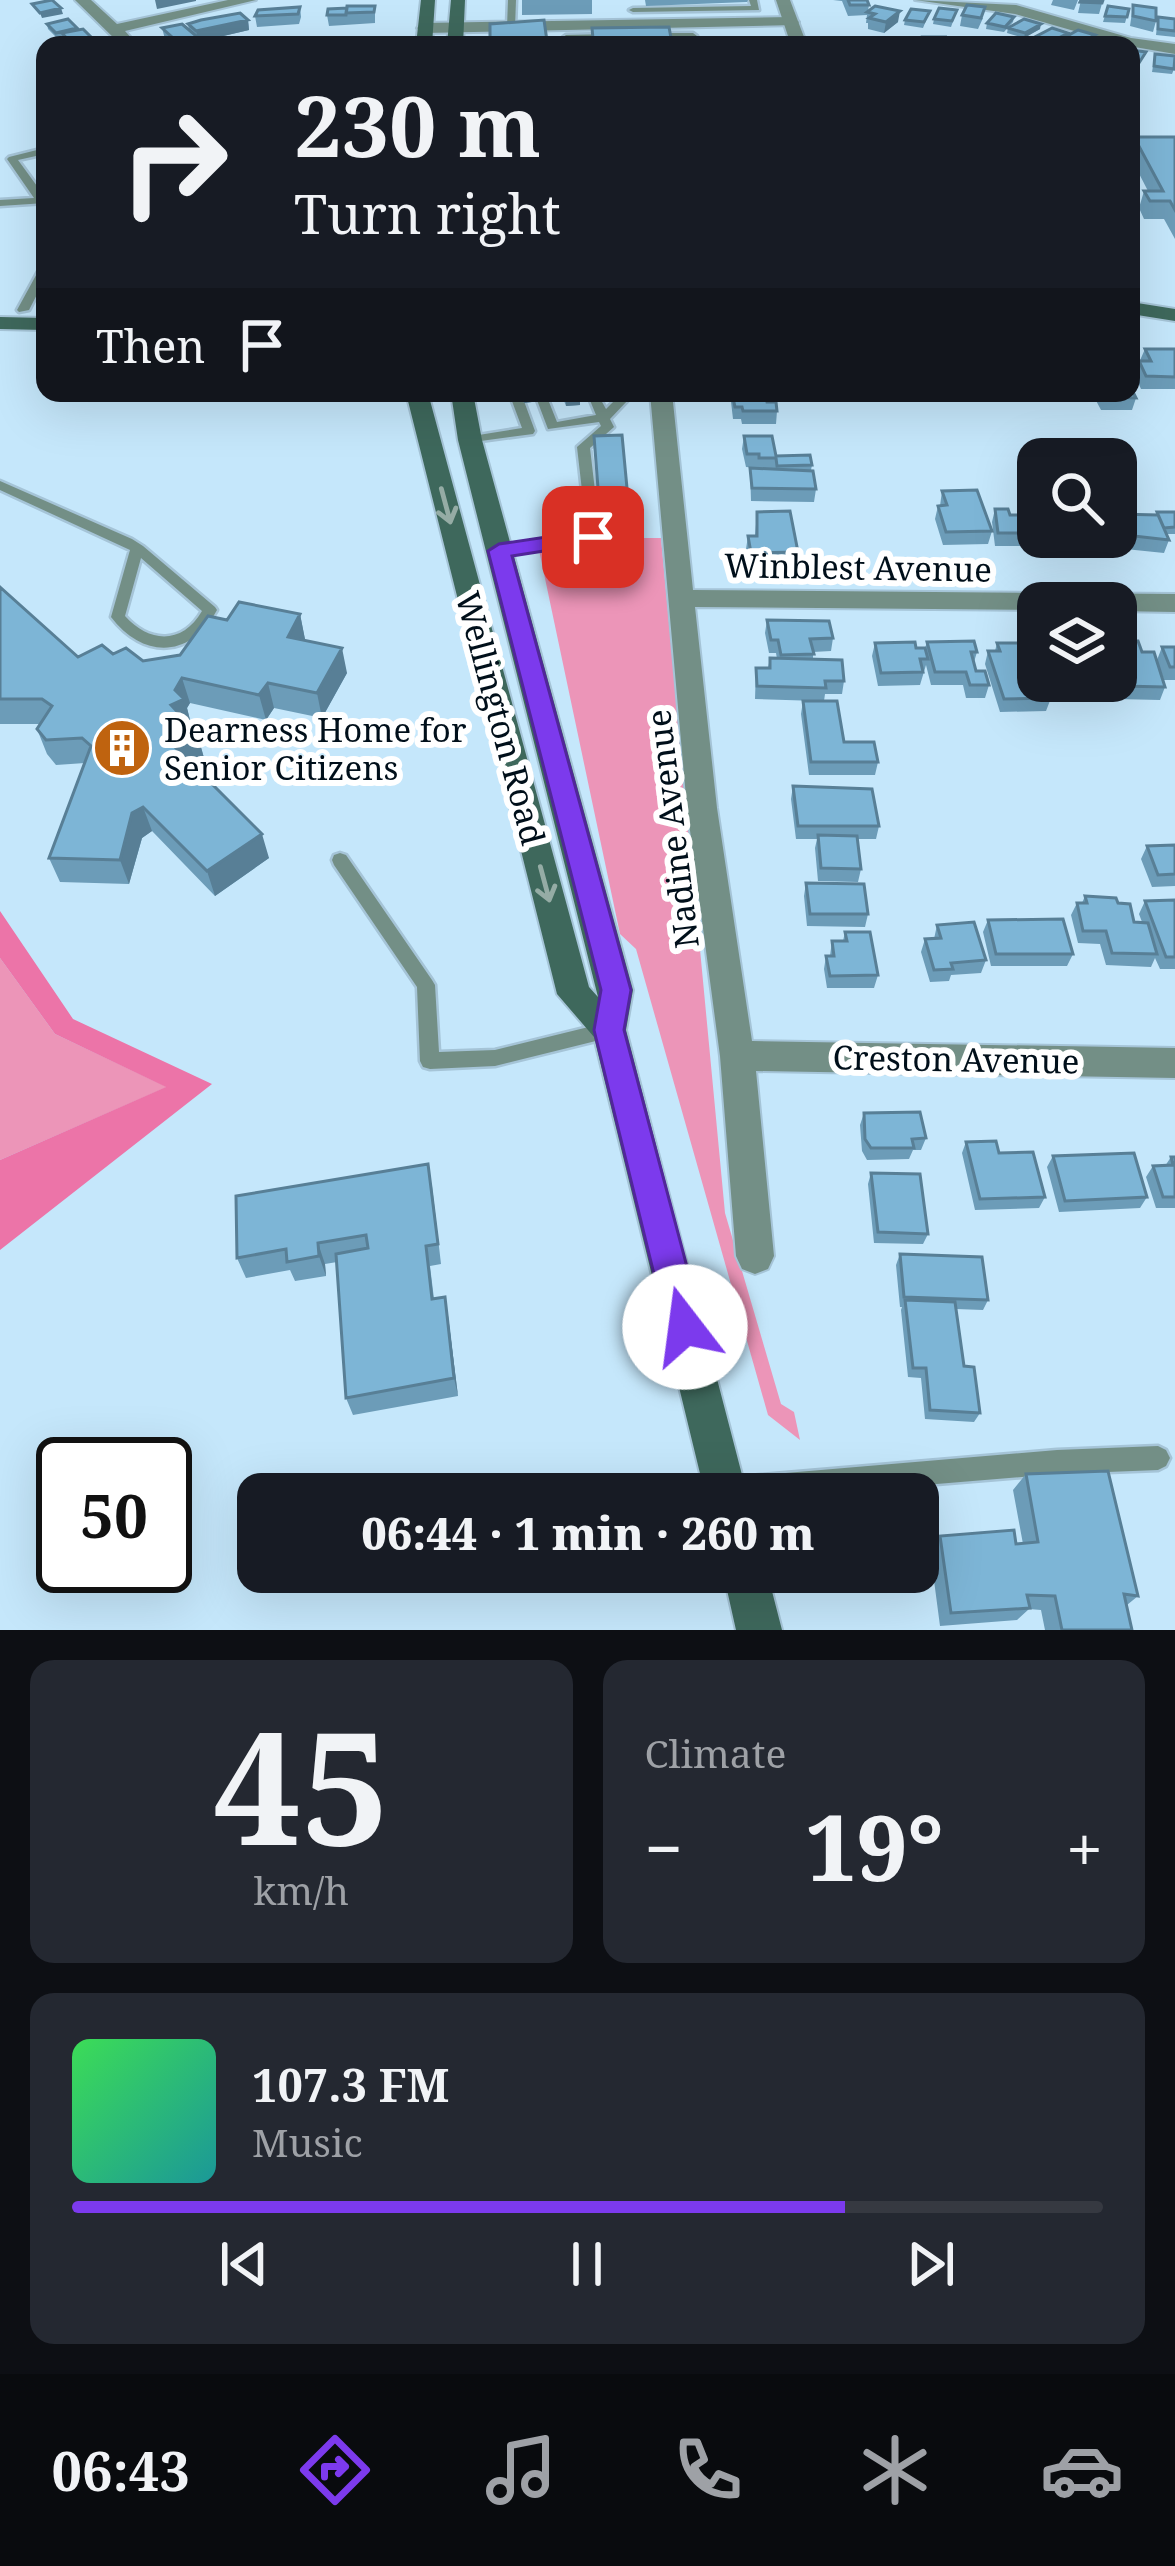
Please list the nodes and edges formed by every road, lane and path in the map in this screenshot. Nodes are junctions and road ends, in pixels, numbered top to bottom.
1 (82, 0) edge
2 (249, 0) edge
3 (428, 0) edge
4 (458, 0) edge
5 (512, 0) edge
6 (922, 0) edge
7 (784, 1) edge
8 (754, 2) edge
9 (633, 12) edge
10 (791, 22) junction
11 (511, 28) junction
12 (114, 29) junction
13 (693, 35) edge
14 (121, 36) edge
15 (424, 36) edge
16 (455, 36) edge
17 (461, 36) edge
18 (566, 36) edge
19 (796, 36) edge
20 (1109, 36) edge
21 (1140, 44) edge
22 (1175, 49) edge
23 (36, 153) edge
24 (36, 191) edge
25 (36, 200) edge
26 (0, 203) edge
27 (1140, 310) edge
28 (1175, 317) edge
29 (0, 323) edge
30 (1140, 323) edge
31 (36, 324) edge
32 (418, 402) edge
33 (464, 402) edge
34 (518, 402) edge
35 (544, 402) edge
36 (596, 402) edge
37 (621, 402) edge
38 (662, 402) edge
39 (606, 423) junction
40 (552, 426) junction
41 (529, 430) junction
42 (470, 440) junction
43 (614, 448) edge
44 (0, 485) edge
45 (618, 501) edge
46 (593, 537) junction
47 (137, 549) junction
48 (499, 551) junction
49 (685, 598) junction
50 (1175, 603) edge
51 (340, 860) dead end
52 (609, 1030) junction
53 (737, 1056) junction
54 (1175, 1063) edge
55 (755, 1256) dead end
56 (1158, 1458) dead end
57 (721, 1473) edge
58 (936, 1473) edge
59 (750, 1593) edge
60 (759, 1630) edge

1 - 12 street
2 - 12 street
3 - 15 main road
4 - 16 main road
5 - 11 lane
6 - 20 street
7 - 8 lane
7 - 10 street
8 - 9 lane
9 - 13 street
9 - 18 street
10 - 13 street
10 - 19 street
11 - 17 street
11 - 18 street
12 - 14 street
13 - 18 lane
21 - 22 street
23 - 24 lane
25 - 26 lane
27 - 28 main road
28 - 30 main road
29 - 31 main road
32 -> 52 main road, Wellington Road
33 - 42 main road, Wellington Road
34 - 41 lane
35 - 40 lane
36 - 39 lane
37 - 39 lane
38 - 49 street, Nadine Avenue
39 - 40 lane
39 - 43 lane
39 - 46 lane
40 - 41 lane
41 - 42 lane
42 - 48 main road, Wellington Road
44 - 47 lane
45 - 46 lane
46 - 48 lane
47 - 47 lane
48 - 52 main road, Wellington Road
49 - 50 street, Winblest Avenue
49 - 53 street, Nadine Avenue
51 - 52 lane
52 - 57 main road, Wellington Road
53 - 54 street, Creston Avenue
53 - 55 street, Nadine Avenue
56 - 58 lane
59 - 60 main road

